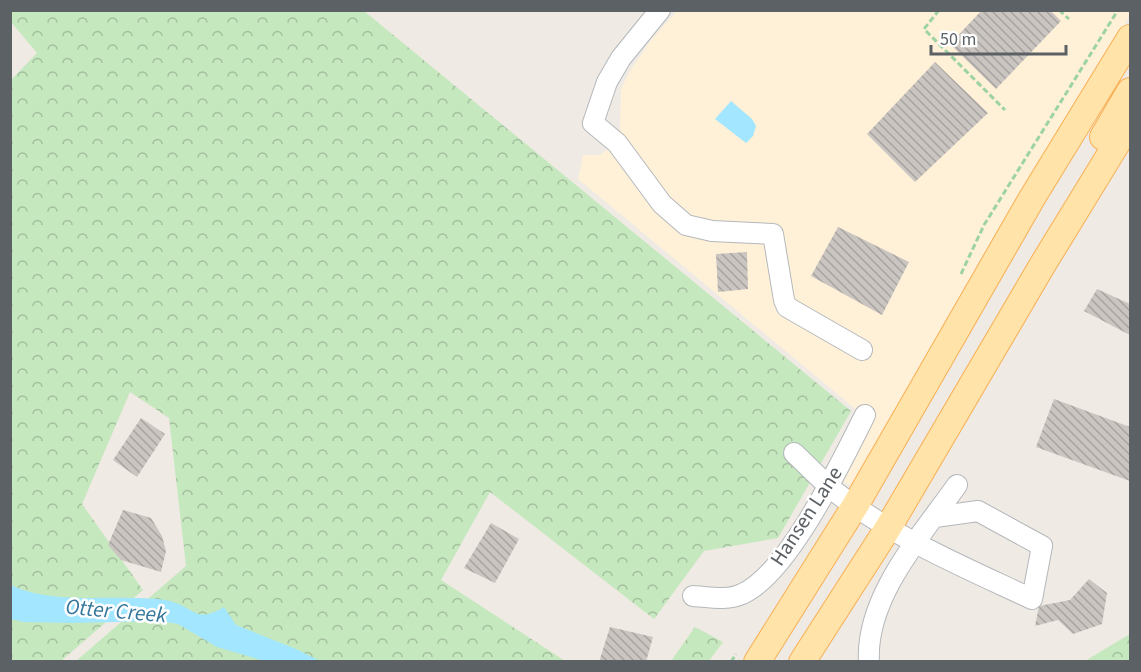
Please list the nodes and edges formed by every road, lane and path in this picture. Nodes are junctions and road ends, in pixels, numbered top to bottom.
1 (660, 10) edge
2 (939, 10) edge
3 (1059, 10) edge
4 (1069, 19) dead end
5 (1131, 39) edge
6 (1131, 91) edge
7 (1005, 110) dead end
8 (1131, 122) edge
9 (1131, 144) edge
10 (1071, 218) junction
11 (1043, 264) junction
12 (862, 350) dead end
13 (865, 415) dead end
14 (794, 453) dead end
15 (957, 485) dead end
16 (829, 486) junction
17 (855, 506) junction
18 (934, 517) junction
19 (888, 528) junction
20 (914, 543) junction
21 (693, 596) dead end
22 (758, 662) edge
23 (802, 662) edge
24 (869, 662) edge

1 - 12 street
2 - 7 path
3 - 4 path
5 - 17 main road
6 - 11 main road
8 - 10 main road
9 - 10 main road
10 - 11 main road
11 - 19 main road
13 - 16 street, Hansen Lane
14 - 16 street
15 - 18 street
16 - 17 street
16 - 21 street, Hansen Lane
17 - 19 street
17 - 22 main road
18 - 20 street
18 - 20 street
19 - 20 street
19 - 23 main road
20 - 24 street

